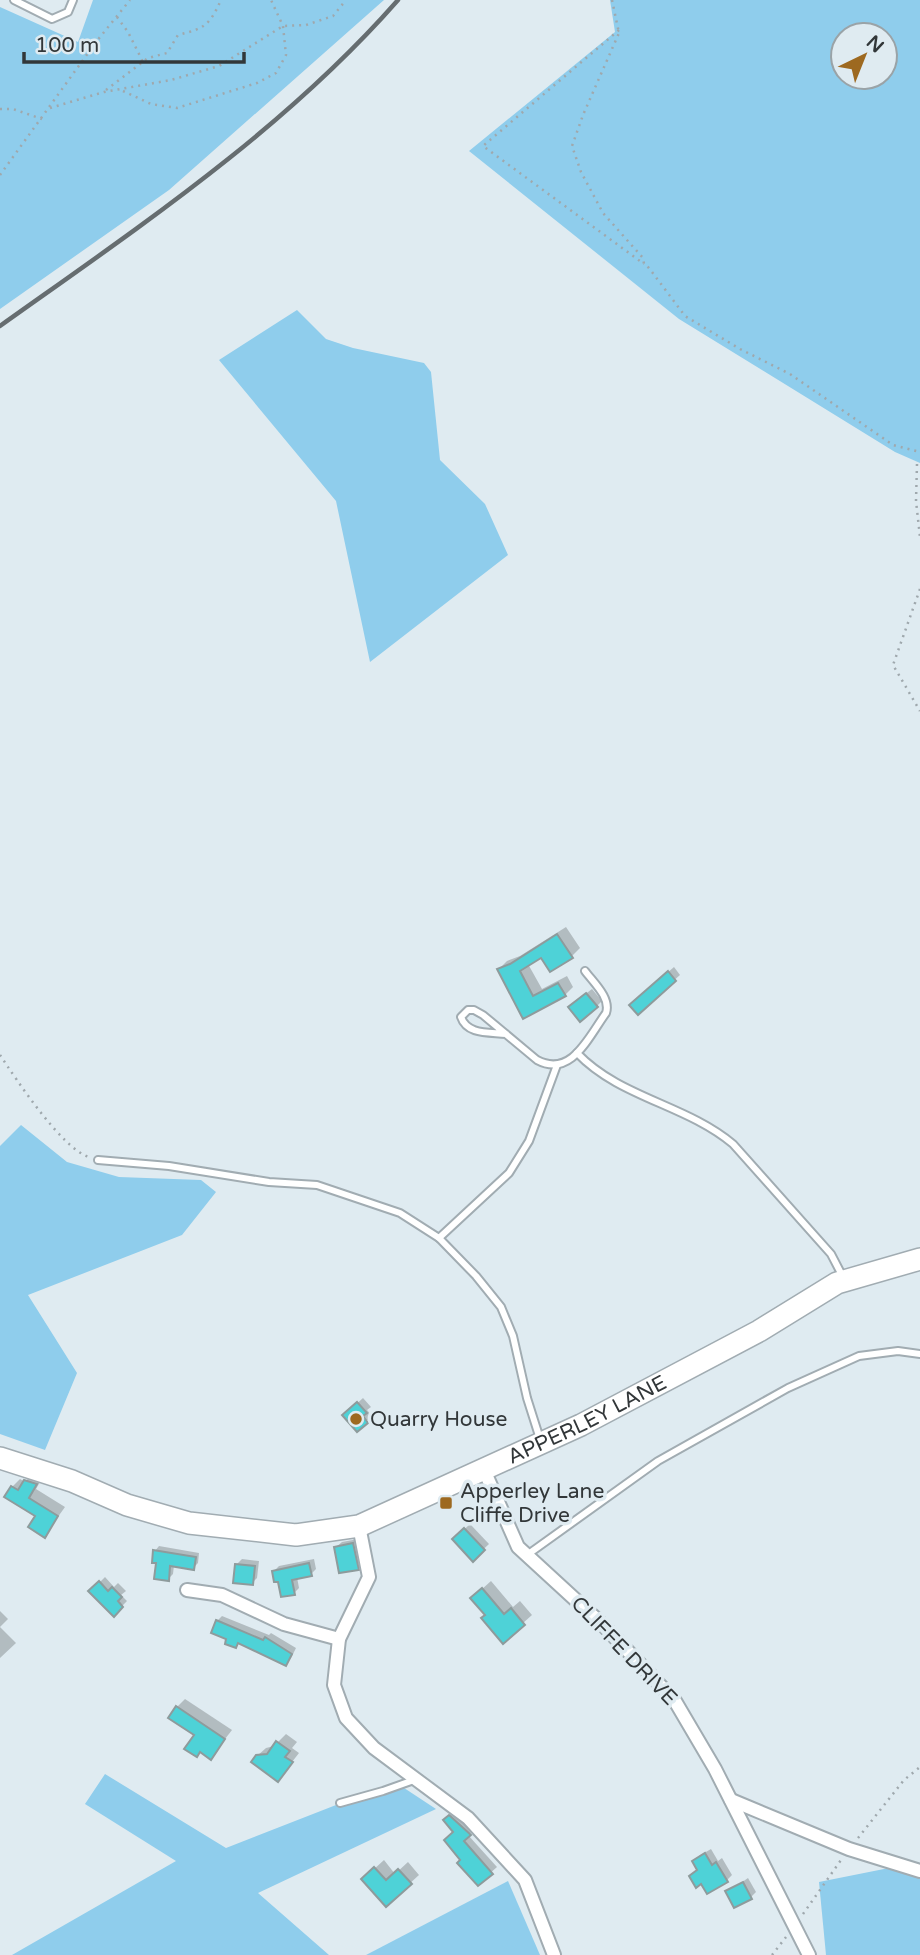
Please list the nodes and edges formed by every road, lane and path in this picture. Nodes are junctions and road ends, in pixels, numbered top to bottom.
1 (14, 0) edge
2 (73, 0) edge
3 (131, 0) edge
4 (221, 0) edge
5 (271, 0) edge
6 (346, 0) edge
7 (612, 0) edge
8 (117, 17) junction
9 (283, 26) junction
10 (619, 30) junction
11 (143, 62) junction
12 (122, 90) junction
13 (104, 92) junction
14 (50, 108) junction
15 (0, 109) edge
16 (43, 118) junction
17 (0, 175) edge
18 (644, 264) junction
19 (920, 452) edge
20 (917, 464) dead end
21 (920, 537) edge
22 (920, 589) edge
23 (920, 711) edge
24 (585, 971) dead end
25 (506, 1034) junction
26 (577, 1053) junction
27 (0, 1055) edge
28 (557, 1065) junction
29 (98, 1160) joint
30 (439, 1238) junction
31 (920, 1259) edge
32 (845, 1280) junction
33 (920, 1354) edge
34 (541, 1444) junction
35 (0, 1458) edge
36 (484, 1470) junction
37 (359, 1527) junction
38 (527, 1555) junction
39 (187, 1590) dead end
40 (339, 1639) junction
41 (920, 1767) edge
42 (416, 1779) junction
43 (731, 1800) junction
44 (340, 1803) dead end
45 (849, 1850) junction
46 (920, 1871) edge
47 (795, 1926) junction
48 (554, 1955) edge
49 (772, 1955) edge
50 (809, 1955) edge

1 - 2 lane
3 - 8 path
4 - 11 path
5 - 9 path
6 - 9 path
7 - 10 path
8 - 11 path
8 - 14 path
9 - 12 path
9 - 12 path
10 - 18 path
10 - 18 path
11 - 13 path
12 - 13 path
13 - 14 path
14 - 16 path
15 - 16 path
16 - 17 path
18 - 19 path
20 - 21 path
22 - 23 path
24 - 26 lane
25 - 25 lane
25 - 28 lane
26 - 28 lane
26 - 32 lane
27 - 29 path
28 - 30 lane
29 - 30 lane
30 - 34 lane
31 - 32 highway, APPERLEY LANE
32 - 34 highway, APPERLEY LANE
33 - 38 lane
34 - 36 highway, APPERLEY LANE
35 - 37 highway, APPERLEY LANE
36 - 37 highway, APPERLEY LANE
36 - 38 street, CLIFFE DRIVE
37 - 40 street
38 - 43 street, CLIFFE DRIVE
39 - 40 street
40 - 42 street
41 - 45 path
42 - 44 lane
42 - 48 street
43 - 45 street
43 - 47 street, CLIFFE DRIVE
45 - 46 street
45 - 47 path
47 - 49 path
47 - 50 street, CLIFFE DRIVE

